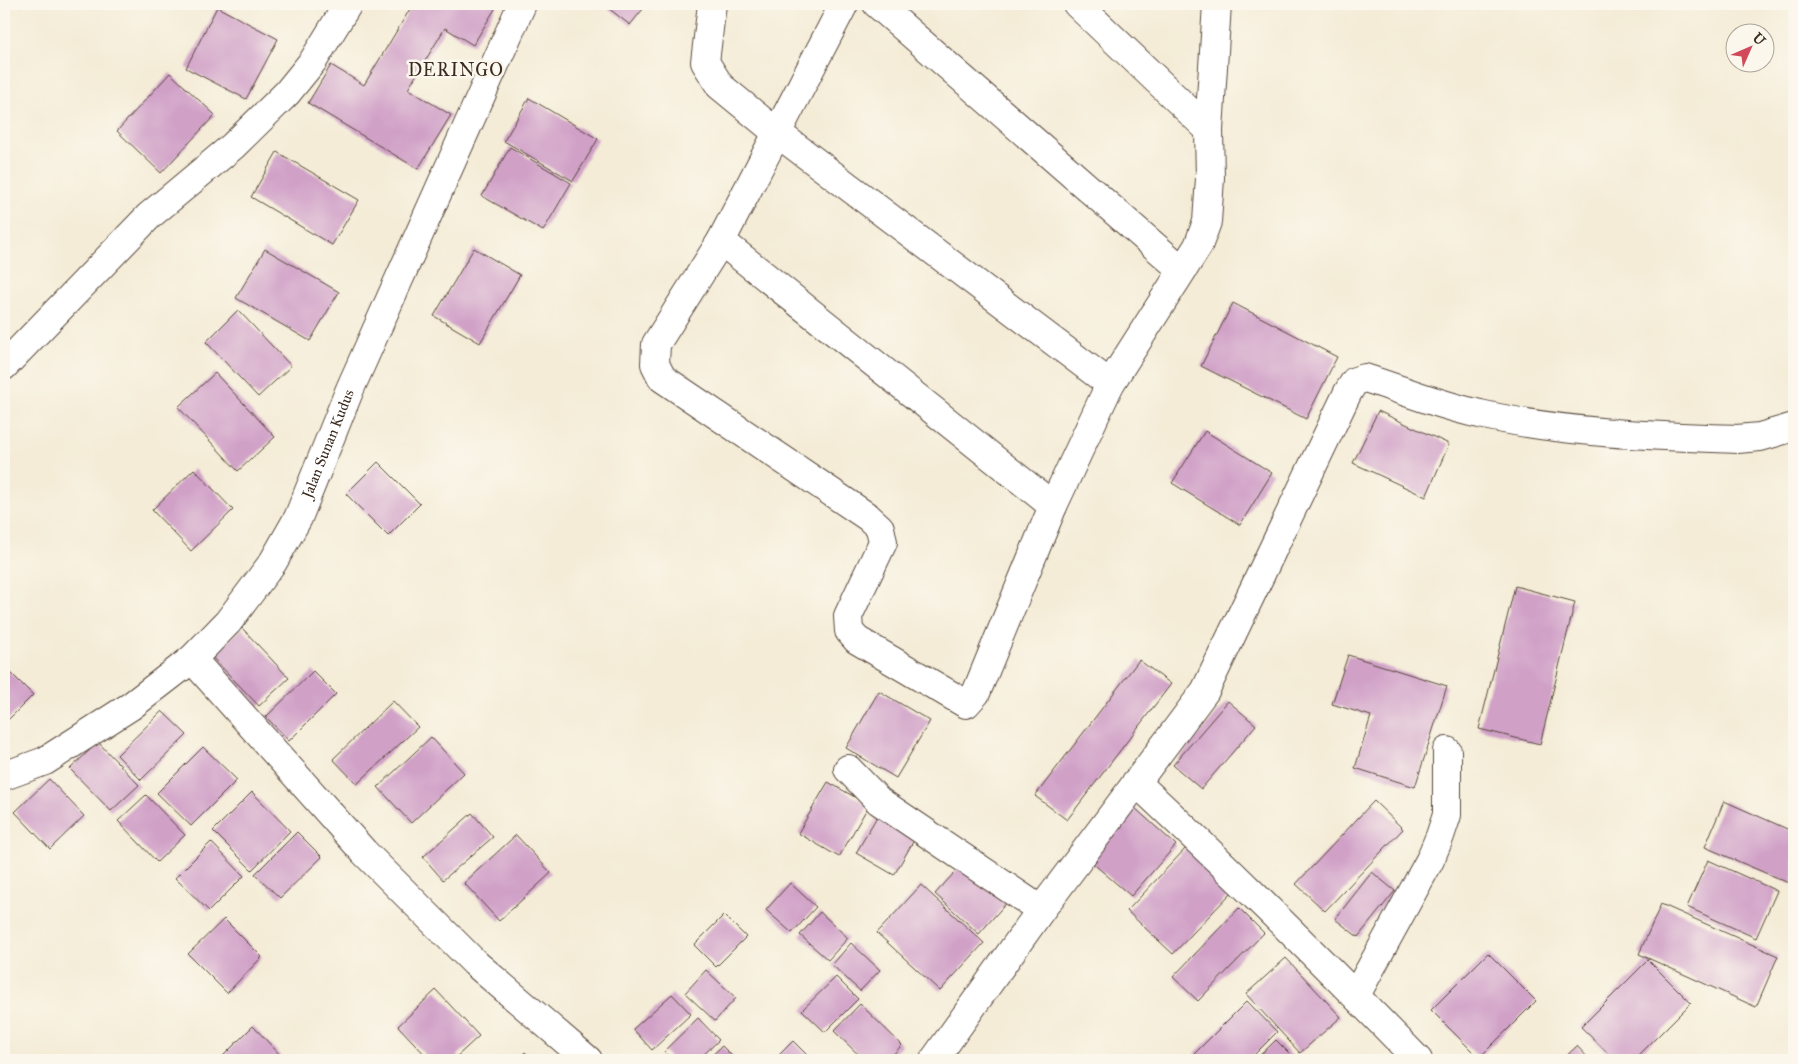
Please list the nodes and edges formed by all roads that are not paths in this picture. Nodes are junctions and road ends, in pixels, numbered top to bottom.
1 (348, 4) edge
2 (522, 4) edge
3 (712, 4) edge
4 (844, 4) edge
5 (876, 4) edge
6 (1077, 4) edge
7 (1217, 4) edge
8 (1210, 130) junction
9 (776, 132) junction
10 (721, 240) junction
11 (1182, 270) junction
12 (4, 366) edge
13 (1110, 384) junction
14 (1794, 427) edge
15 (1054, 506) junction
16 (192, 660) junction
17 (1447, 751) dead end
18 (848, 769) dead end
19 (4, 776) edge
20 (1136, 782) junction
21 (1041, 910) junction
22 (1356, 995) junction
23 (588, 1060) edge
24 (934, 1060) edge
25 (1418, 1060) edge

1 - 12 street
2 - 16 street, Jalan Sunan Kudus
3 - 9 street
4 - 9 street
5 - 11 street
6 - 8 street
7 - 8 street
8 - 11 street
9 - 10 street
9 - 13 street
10 - 15 street
10 - 15 street
11 - 13 street
13 - 15 street
14 - 20 street
16 - 19 street, Jalan Sunan Kudus
16 - 23 street
17 - 22 street
18 - 21 street
20 - 21 street
20 - 22 street
21 - 24 street
22 - 25 street

